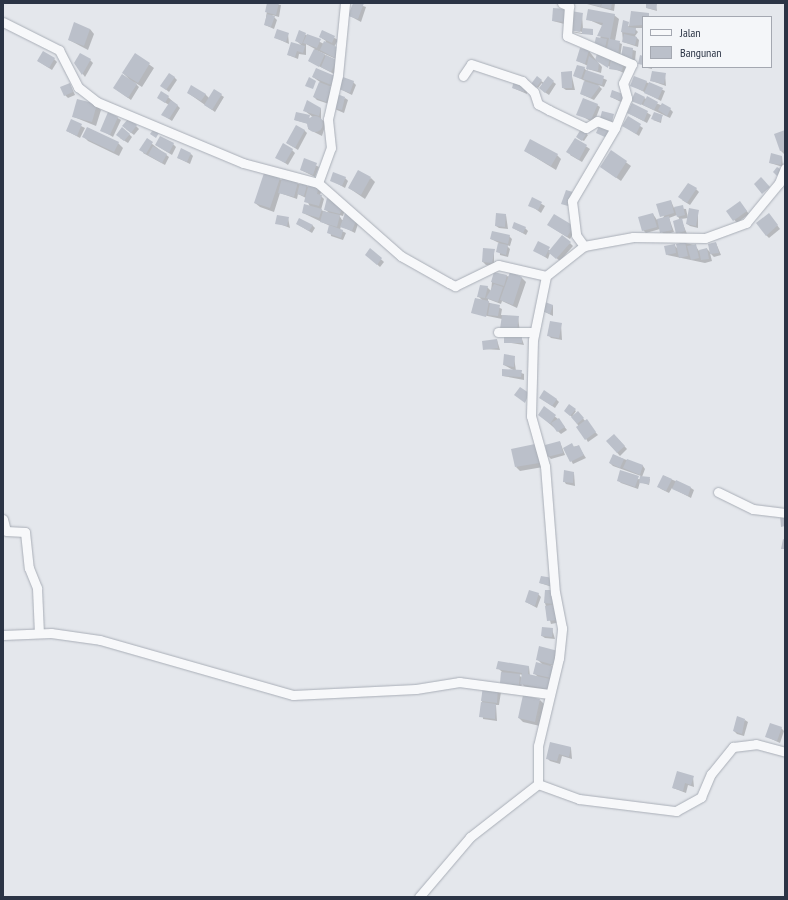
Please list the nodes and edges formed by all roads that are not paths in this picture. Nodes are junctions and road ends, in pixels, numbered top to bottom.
1 (345, 3) edge
2 (562, 3) edge
3 (3, 22) edge
4 (463, 76) dead end
5 (615, 128) junction
6 (785, 168) edge
7 (318, 183) junction
8 (584, 246) junction
9 (546, 276) junction
10 (498, 332) dead end
11 (534, 332) junction
12 (718, 492) dead end
13 (785, 513) edge
14 (3, 519) edge
15 (39, 633) junction
16 (3, 635) edge
17 (549, 694) junction
18 (785, 752) edge
19 (538, 784) junction
20 (420, 897) edge

1 - 7 street
2 - 5 street
3 - 7 street
4 - 5 street
5 - 8 street
6 - 8 street
7 - 9 street
8 - 9 street
9 - 11 street
10 - 11 street
11 - 17 street
12 - 13 street
14 - 15 street
15 - 16 street
15 - 17 street
17 - 19 street
18 - 19 street
19 - 20 street

